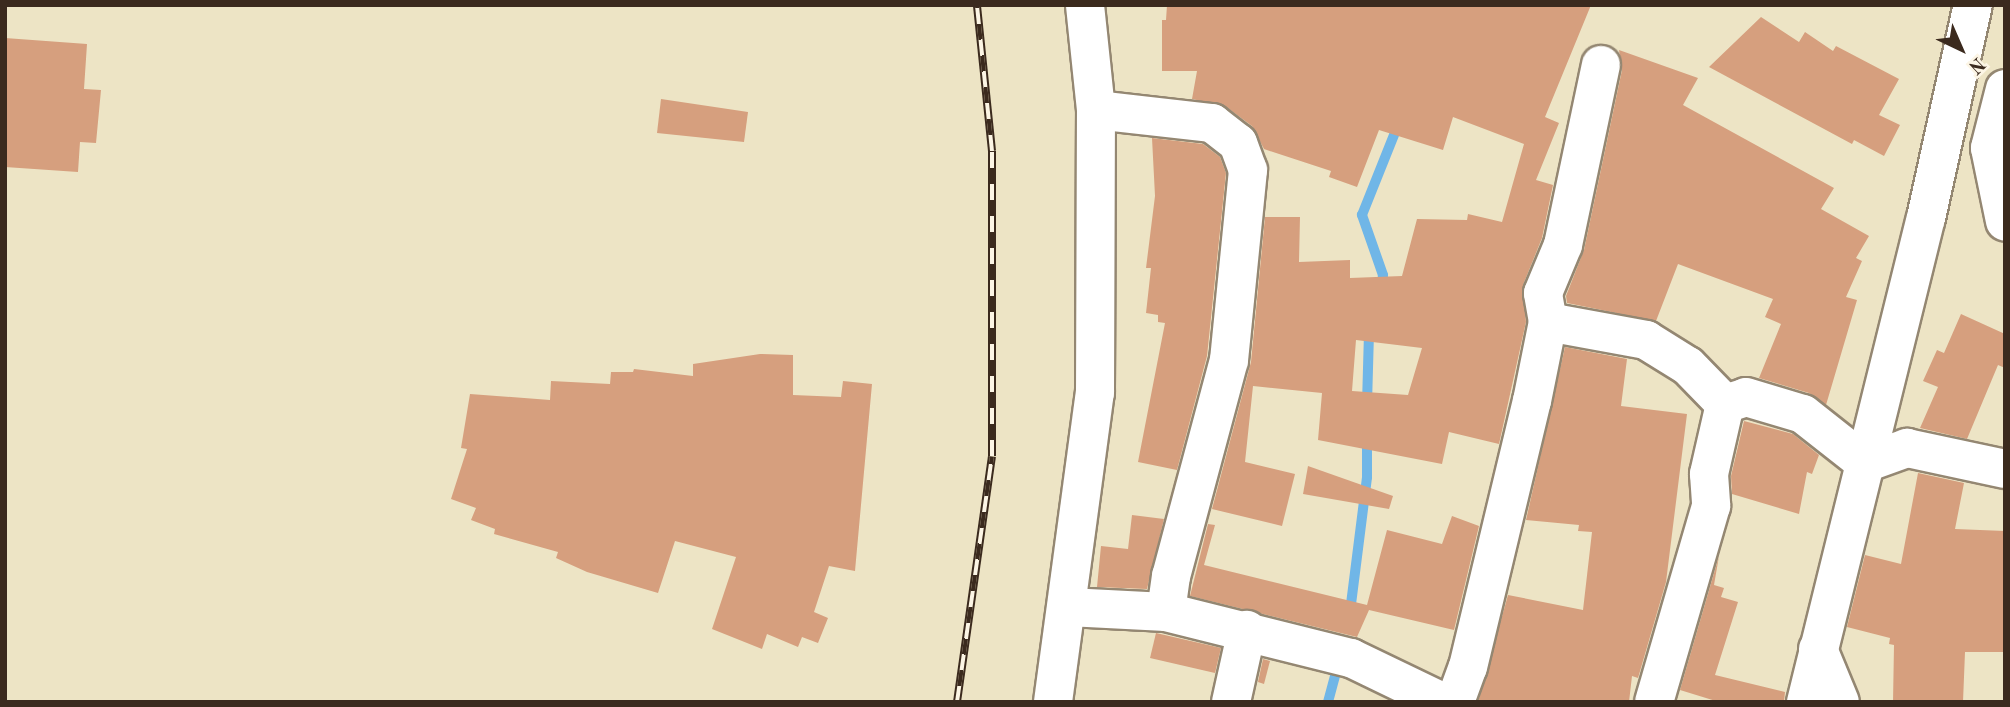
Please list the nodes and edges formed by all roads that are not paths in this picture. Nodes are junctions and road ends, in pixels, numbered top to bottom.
1 (1086, 5) edge
2 (1973, 5) edge
3 (1965, 43) junction
4 (1601, 65) dead end
5 (2005, 83) edge
6 (2005, 89) edge
7 (1096, 110) junction
8 (2005, 221) edge
9 (1548, 322) junction
10 (1725, 404) junction
11 (1865, 463) junction
12 (2005, 469) edge
13 (1068, 607) junction
14 (1166, 612) junction
15 (1247, 630) junction
16 (1818, 649) junction
17 (1053, 702) edge
18 (1231, 702) edge
19 (1442, 702) edge
20 (1455, 702) edge
21 (1654, 702) edge
22 (1806, 702) edge
23 (1840, 702) edge

1 - 7 street
2 - 3 street
3 - 5 street
3 - 11 street
4 - 9 street
6 - 8 street
7 - 13 street
7 - 14 street
9 - 10 street
9 - 20 street
10 - 11 street
10 - 21 street
11 - 12 street
11 - 16 street
13 - 14 street
13 - 17 street
14 - 15 street
15 - 18 street
15 - 19 street
16 - 22 street
16 - 23 street

